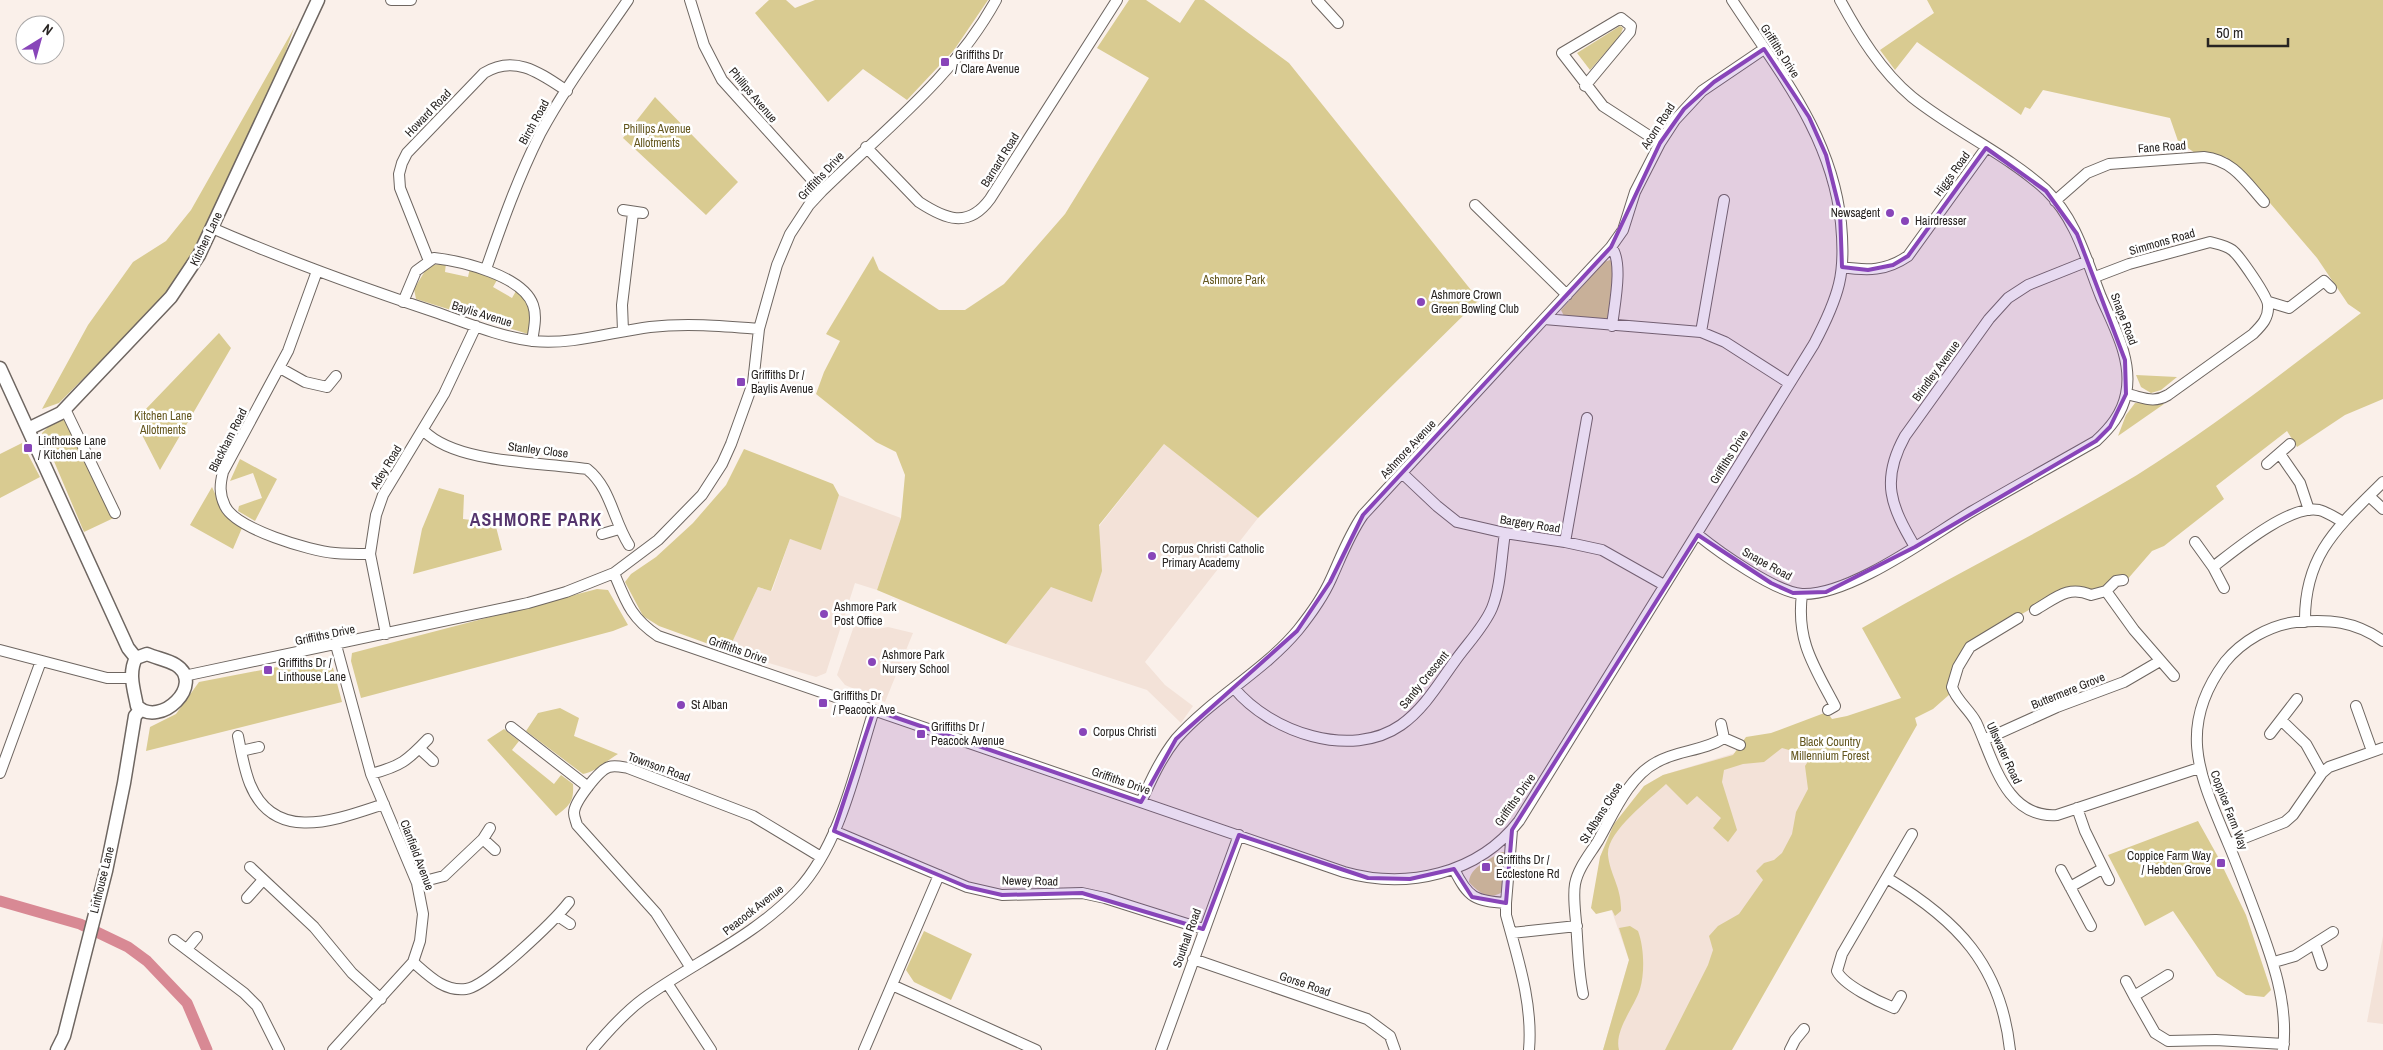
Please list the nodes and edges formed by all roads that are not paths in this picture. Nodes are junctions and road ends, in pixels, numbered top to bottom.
1 (318, 0) edge
2 (391, 0) edge
3 (411, 0) edge
4 (628, 0) edge
5 (690, 0) edge
6 (996, 0) edge
7 (1117, 0) edge
8 (1317, 0) edge
9 (1732, 0) edge
10 (1840, 0) edge
11 (1338, 23) dead end
12 (1764, 49) junction
13 (1585, 86) junction
14 (566, 91) junction
15 (1660, 143) junction
16 (866, 147) junction
17 (1986, 148) junction
18 (822, 191) junction
19 (1724, 200) dead end
20 (2055, 201) junction
21 (2264, 202) dead end
22 (1475, 205) dead end
23 (633, 212) dead end
24 (212, 228) junction
25 (1611, 247) junction
26 (429, 261) junction
27 (2088, 261) junction
28 (1842, 268) junction
29 (486, 269) junction
30 (317, 271) junction
31 (2095, 278) junction
32 (2331, 288) dead end
33 (1567, 295) junction
34 (403, 302) junction
35 (2269, 302) junction
36 (1544, 320) junction
37 (476, 326) junction
38 (1612, 326) junction
39 (759, 329) junction
40 (623, 331) junction
41 (1701, 332) junction
42 (532, 340) junction
43 (0, 368) edge
44 (280, 368) junction
45 (336, 376) dead end
46 (1789, 383) junction
47 (2126, 394) junction
48 (65, 409) junction
49 (1587, 418) dead end
50 (28, 429) junction
51 (424, 431) junction
52 (2290, 444) dead end
53 (2280, 454) junction
54 (2267, 464) dead end
55 (1402, 473) junction
56 (2383, 482) edge
57 (2369, 496) junction
58 (2383, 509) edge
59 (2309, 510) junction
60 (115, 513) dead end
61 (2343, 522) junction
62 (619, 529) junction
63 (602, 534) dead end
64 (1504, 534) junction
65 (1698, 535) junction
66 (1565, 542) junction
67 (2195, 542) dead end
68 (629, 545) dead end
69 (1915, 547) junction
70 (370, 554) junction
71 (2214, 567) junction
72 (614, 573) junction
73 (2123, 580) dead end
74 (1664, 585) junction
75 (2224, 588) dead end
76 (2106, 591) junction
77 (1802, 594) junction
78 (2035, 610) dead end
79 (2018, 618) dead end
80 (2305, 622) junction
81 (386, 634) junction
82 (2383, 641) edge
83 (336, 645) junction
84 (0, 650) edge
85 (136, 658) junction
86 (41, 661) junction
87 (2160, 661) junction
88 (184, 676) junction
89 (2174, 676) dead end
90 (132, 678) junction
91 (1234, 688) junction
92 (2296, 699) dead end
93 (2356, 706) dead end
94 (141, 709) junction
95 (874, 710) junction
96 (1828, 710) dead end
97 (2281, 720) junction
98 (1721, 724) dead end
99 (512, 727) dead end
100 (2270, 734) dead end
101 (238, 736) dead end
102 (428, 738) dead end
103 (1724, 738) junction
104 (1984, 740) junction
105 (1740, 745) dead end
106 (259, 747) dead end
107 (420, 748) junction
108 (2383, 748) edge
109 (241, 751) junction
110 (2372, 751) junction
111 (433, 761) dead end
112 (2199, 768) junction
113 (0, 773) edge
114 (2322, 773) junction
115 (371, 774) junction
116 (588, 787) junction
117 (1141, 802) junction
118 (384, 804) junction
119 (2077, 808) junction
120 (490, 828) dead end
121 (1512, 830) junction
122 (834, 831) junction
123 (1912, 834) dead end
124 (1239, 835) junction
125 (483, 840) junction
126 (2229, 844) junction
127 (495, 850) dead end
128 (821, 857) junction
129 (250, 867) dead end
130 (1454, 869) junction
131 (2102, 869) junction
132 (2061, 870) dead end
133 (939, 875) junction
134 (1887, 878) junction
135 (263, 880) junction
136 (2109, 880) dead end
137 (416, 883) junction
138 (2070, 887) junction
139 (247, 898) dead end
140 (569, 902) dead end
141 (1506, 903) junction
142 (558, 916) junction
143 (570, 924) dead end
144 (1576, 926) junction
145 (2091, 926) dead end
146 (1203, 929) junction
147 (2333, 932) dead end
148 (1511, 933) junction
149 (197, 937) dead end
150 (174, 940) dead end
151 (2315, 944) junction
152 (187, 950) junction
153 (1193, 959) junction
154 (413, 962) junction
155 (2274, 962) junction
156 (2322, 965) dead end
157 (691, 968) junction
158 (2168, 975) dead end
159 (2126, 981) dead end
160 (667, 983) junction
161 (892, 985) junction
162 (1583, 994) dead end
163 (1901, 996) dead end
164 (2134, 996) junction
165 (381, 999) junction
166 (1804, 1029) dead end
167 (2166, 1045) edge
168 (2284, 1047) edge
169 (335, 1049) edge
170 (57, 1050) edge
171 (279, 1050) edge
172 (592, 1050) edge
173 (711, 1050) edge
174 (864, 1050) edge
175 (1036, 1050) edge
176 (1161, 1050) edge
177 (1395, 1050) edge
178 (1528, 1050) edge
179 (1790, 1050) edge
180 (2010, 1050) edge

1 - 24 street, Kitchen Lane
2 - 3 street
4 - 14 street, Birch Road
5 - 18 street, Phillips Avenue
6 - 16 street, Griffiths Drive
7 - 16 street, Barnard Road
8 - 11 street
9 - 12 street, Griffiths Drive
10 - 17 street, Snape Road
12 - 15 street, Acorn Road
12 - 28 street, Griffiths Drive
13 - 13 street
13 - 15 street
14 - 26 street, Howard Road
14 - 29 street, Birch Road
15 - 25 street, Acorn Road
16 - 18 street, Griffiths Drive
17 - 20 street, Snape Road
17 - 28 street, Higgs Road
18 - 39 street, Griffiths Drive
19 - 41 street
20 - 21 street, Fane Road
20 - 27 street, Snape Road
22 - 33 street
23 - 40 street
24 - 30 street, Baylis Avenue
24 - 48 street, Kitchen Lane
25 - 33 street, Acorn Road
25 - 38 street
26 - 29 street
26 - 34 street
27 - 31 street, Snape Road
27 - 69 street, Brindley Avenue
28 - 46 street, Griffiths Drive
29 - 42 street
30 - 34 street, Baylis Avenue
30 - 44 street, Blackham Road
31 - 35 street, Simmons Road
31 - 47 street, Snape Road
32 - 35 street
33 - 36 street, Acorn Road
34 - 37 street, Baylis Avenue
35 - 47 street
36 - 38 street
36 - 55 street, Ashmore Avenue
37 - 42 street, Baylis Avenue
37 - 51 street, Adey Road
38 - 41 street
39 - 40 street, Baylis Avenue
39 - 72 street, Griffiths Drive
40 - 42 street, Baylis Avenue
41 - 46 street
43 - 50 street
44 - 45 street
44 - 70 street, Blackham Road
46 - 65 street, Griffiths Drive
47 - 69 street, Snape Road
48 - 50 street, Kitchen Lane
48 - 60 street
49 - 66 street
50 - 85 street
51 - 62 street, Stanley Close
51 - 70 street, Adey Road
52 - 53 street
53 - 54 street
53 - 59 street
55 - 64 street, Bargery Road
55 - 91 street, Ashmore Avenue
56 - 57 street
57 - 58 street
57 - 61 street
59 - 61 street
59 - 71 street
61 - 80 street
62 - 63 street
62 - 68 street, Stanley Close
64 - 66 street, Bargery Road
64 - 91 street, Sandy Crescent
65 - 74 street, Griffiths Drive
65 - 77 street, Snape Road
66 - 74 street, Bargery Road
67 - 71 street
69 - 77 street, Snape Road
70 - 81 street, Adey Road
71 - 75 street
72 - 81 street, Griffiths Drive
72 - 95 street, Griffiths Drive
73 - 76 street
74 - 121 street, Griffiths Drive
76 - 78 street
76 - 87 street
77 - 96 street
79 - 104 street, Ullswater Road
80 - 82 street, Coppice Farm Way
80 - 112 street, Coppice Farm Way
81 - 83 street, Griffiths Drive
83 - 88 street, Griffiths Drive
83 - 115 street, Clanfield Avenue
84 - 86 street
85 - 88 street
85 - 90 street
86 - 90 street
86 - 113 street
87 - 89 street
87 - 104 street, Buttermere Grove
88 - 94 street
90 - 94 street
91 - 117 street, Ashmore Avenue
92 - 97 street
93 - 110 street
94 - 170 street, Linthouse Lane
95 - 117 street, Griffiths Drive
95 - 122 street, Peacock Avenue
97 - 100 street
97 - 114 street
98 - 103 street
99 - 116 street
101 - 109 street
102 - 107 street
103 - 105 street
103 - 144 street, St Albans Close
104 - 119 street, Ullswater Road
106 - 109 street
107 - 111 street
107 - 115 street
108 - 110 street
109 - 118 street
110 - 114 street
112 - 119 street, Ullswater Road
112 - 126 street, Coppice Farm Way
114 - 126 street
115 - 118 street, Clanfield Avenue
116 - 128 street, Townson Road
116 - 157 street, Townson Road
117 - 124 street, Griffiths Drive
118 - 137 street, Clanfield Avenue
119 - 131 street
120 - 125 street
121 - 130 street, Griffiths Drive
121 - 141 street
122 - 128 street, Peacock Avenue
122 - 133 street, Newey Road
123 - 134 street
124 - 130 street, Griffiths Drive
124 - 146 street, Southall Road
125 - 127 street
125 - 137 street
126 - 155 street, Coppice Farm Way
128 - 157 street, Peacock Avenue
129 - 135 street
130 - 141 street
131 - 136 street
131 - 138 street
132 - 138 street
133 - 146 street, Newey Road
133 - 161 street
134 - 163 street
134 - 180 street
135 - 139 street
135 - 165 street
137 - 154 street, Clanfield Avenue
138 - 145 street
140 - 142 street
141 - 148 street
142 - 143 street
142 - 154 street
144 - 148 street
144 - 162 street, St Albans Close
146 - 153 street, Southall Road
147 - 151 street
148 - 178 street
149 - 152 street
150 - 152 street
151 - 155 street
151 - 156 street
152 - 171 street
153 - 176 street, Southall Road
153 - 177 street, Gorse Road
154 - 165 street, Clanfield Avenue
155 - 168 street, Coppice Farm Way
157 - 160 street, Peacock Avenue
158 - 164 street
159 - 164 street
160 - 172 street, Peacock Avenue
160 - 173 street
161 - 174 street
161 - 175 street
164 - 167 street
165 - 169 street, Clanfield Avenue
166 - 179 street
167 - 168 street

